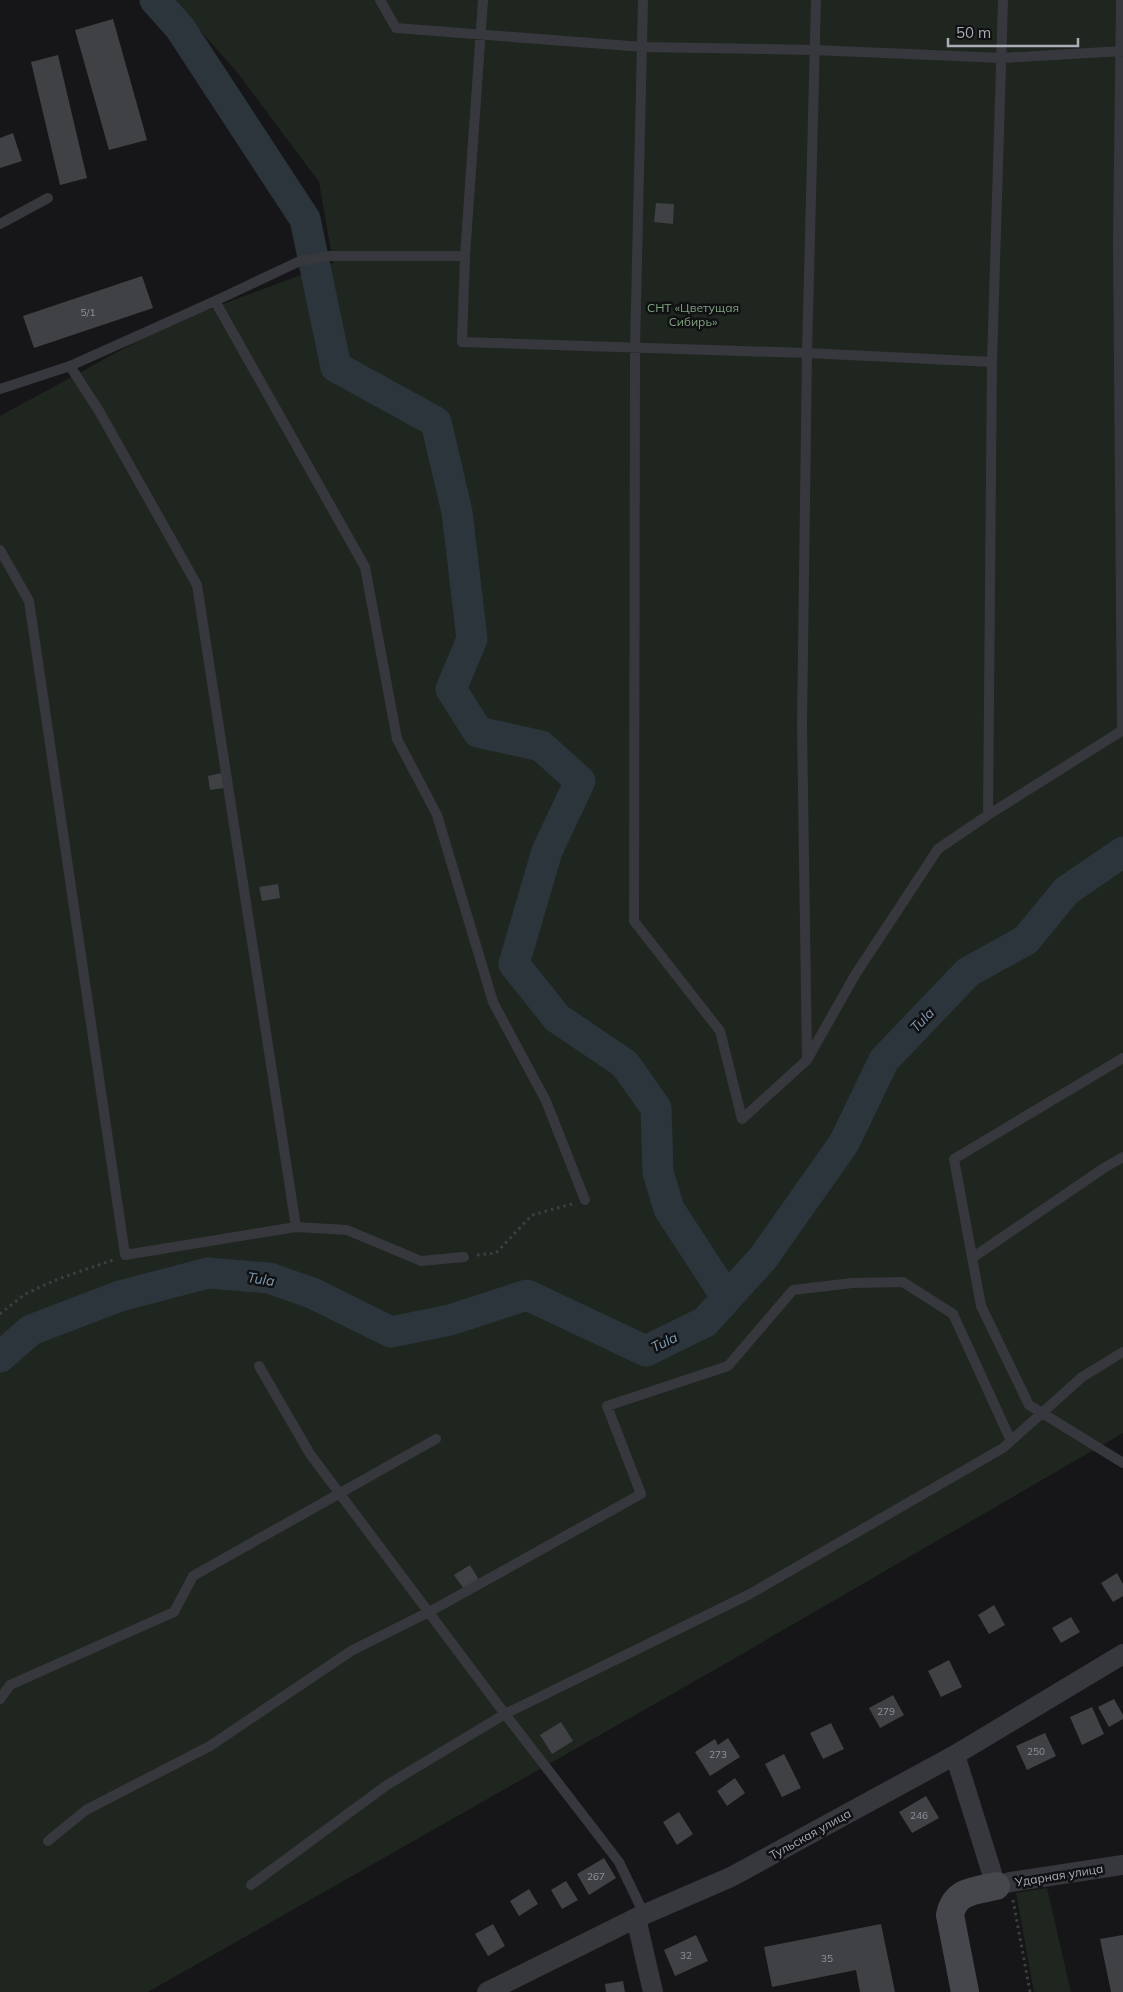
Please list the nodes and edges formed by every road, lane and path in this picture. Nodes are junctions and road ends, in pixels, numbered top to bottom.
1 (380, 0) edge
2 (484, 0) edge
3 (643, 0) edge
4 (816, 0) edge
5 (1003, 0) edge
6 (1121, 0) edge
7 (482, 34) junction
8 (643, 47) junction
9 (814, 50) junction
10 (1122, 51) edge
11 (1002, 58) junction
12 (48, 198) dead end
13 (0, 224) edge
14 (465, 256) junction
15 (215, 301) junction
16 (636, 348) junction
17 (807, 353) junction
18 (992, 362) junction
19 (70, 366) junction
20 (0, 389) edge
21 (0, 550) edge
22 (1122, 657) edge
23 (1122, 730) edge
24 (988, 815) junction
25 (1123, 1058) edge
26 (807, 1060) junction
27 (1123, 1157) edge
28 (586, 1200) joint
29 (296, 1227) junction
30 (125, 1255) junction
31 (464, 1257) joint
32 (972, 1258) junction
33 (0, 1314) edge
34 (1123, 1352) edge
35 (259, 1366) dead end
36 (1042, 1414) junction
37 (436, 1439) dead end
38 (1011, 1441) junction
39 (1123, 1463) edge
40 (339, 1493) junction
41 (428, 1612) junction
42 (1123, 1654) edge
43 (0, 1699) edge
44 (505, 1714) junction
45 (955, 1755) junction
46 (48, 1841) dead end
47 (1123, 1864) edge
48 (1003, 1884) junction
49 (251, 1885) dead end
50 (640, 1916) junction
51 (487, 1992) edge
52 (653, 1992) edge
53 (965, 1992) edge
54 (1030, 1992) edge

1 - 7 lane
2 - 7 lane
3 - 8 lane
4 - 9 lane
5 - 11 lane
6 - 10 lane
7 - 8 lane
7 - 14 lane
8 - 9 lane
8 - 16 lane
9 - 11 lane
9 - 17 lane
10 - 11 lane
10 - 22 lane
11 - 18 lane
12 - 13 lane
14 - 15 lane
14 - 16 lane
15 - 19 lane
15 - 28 lane
16 - 17 lane
16 - 26 lane
17 - 18 lane
17 - 26 lane
18 - 24 lane
19 - 20 lane
19 - 29 lane
21 - 30 lane
22 - 23 lane
23 - 24 lane
24 - 26 lane
25 - 32 lane
27 - 32 lane
28 - 31 path
29 - 30 lane
29 - 31 lane
30 - 33 path
32 - 36 lane
34 - 36 lane
35 - 40 lane
36 - 38 lane
36 - 39 lane
37 - 40 lane
38 - 41 lane
38 - 44 lane
40 - 41 lane
40 - 43 lane
41 - 44 lane
41 - 46 lane
42 - 45 street, Тульская улица
44 - 49 lane
44 - 50 lane
45 - 48 street
45 - 50 street, Тульская улица
47 - 48 street, Ударная улица
48 - 53 street
48 - 54 path
50 - 51 street, Тульская улица
50 - 52 street

